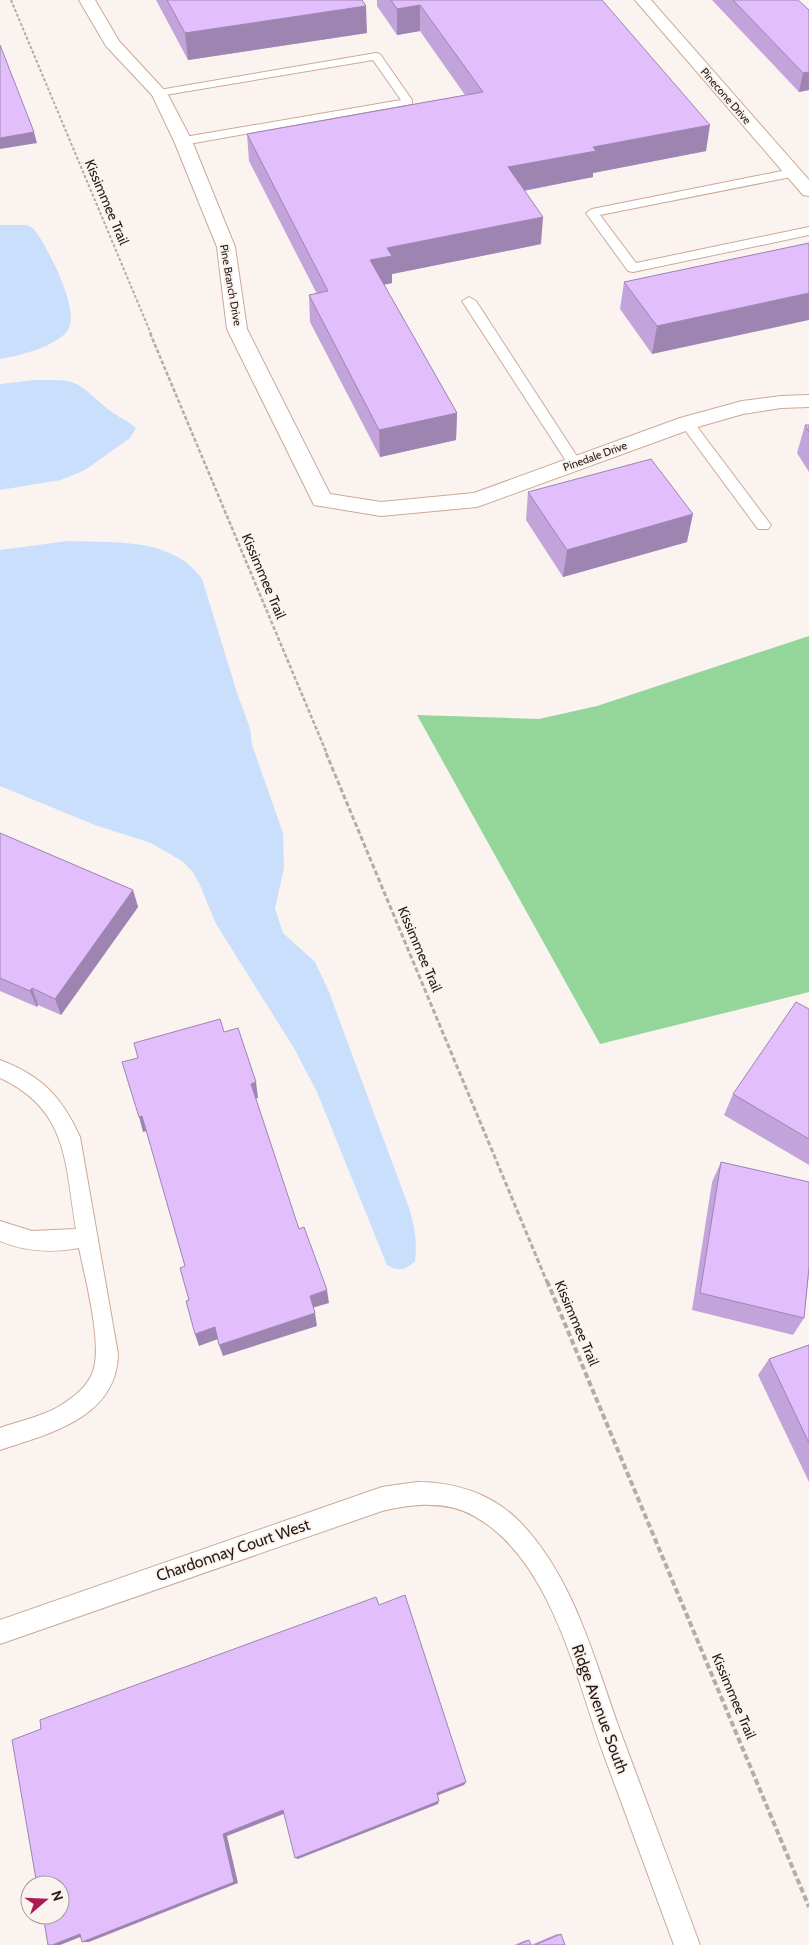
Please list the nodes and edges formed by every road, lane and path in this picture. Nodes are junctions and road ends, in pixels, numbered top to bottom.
1 (11, 0) edge
2 (87, 0) edge
3 (643, 0) edge
4 (160, 93) junction
5 (183, 141) junction
6 (792, 173) junction
7 (809, 192) edge
8 (809, 231) edge
9 (469, 301) dead end
10 (809, 401) edge
11 (687, 423) junction
12 (574, 464) junction
13 (381, 509) joint
14 (763, 525) dead end
15 (0, 1069) edge
16 (0, 1231) edge
17 (87, 1237) junction
18 (0, 1439) edge
19 (470, 1502) joint
20 (0, 1632) edge
21 (809, 1907) edge
22 (687, 1945) edge

1 - 21 path, Kissimmee Trail
2 - 4 street, Pine Branch Drive
3 - 6 street, Pinecone Drive
4 - 5 street, Pine Branch Drive
4 - 5 lane
5 - 13 street, Pine Branch Drive
6 - 7 street, Pinecone Drive
6 - 8 lane
9 - 12 lane
10 - 11 street, Pinedale Drive
11 - 12 street, Pinedale Drive
11 - 14 lane
12 - 13 street, Pinedale Drive
15 - 17 lane
16 - 17 lane
17 - 18 lane
19 - 20 lane, Chardonnay Court West
19 - 22 lane, Ridge Avenue South

